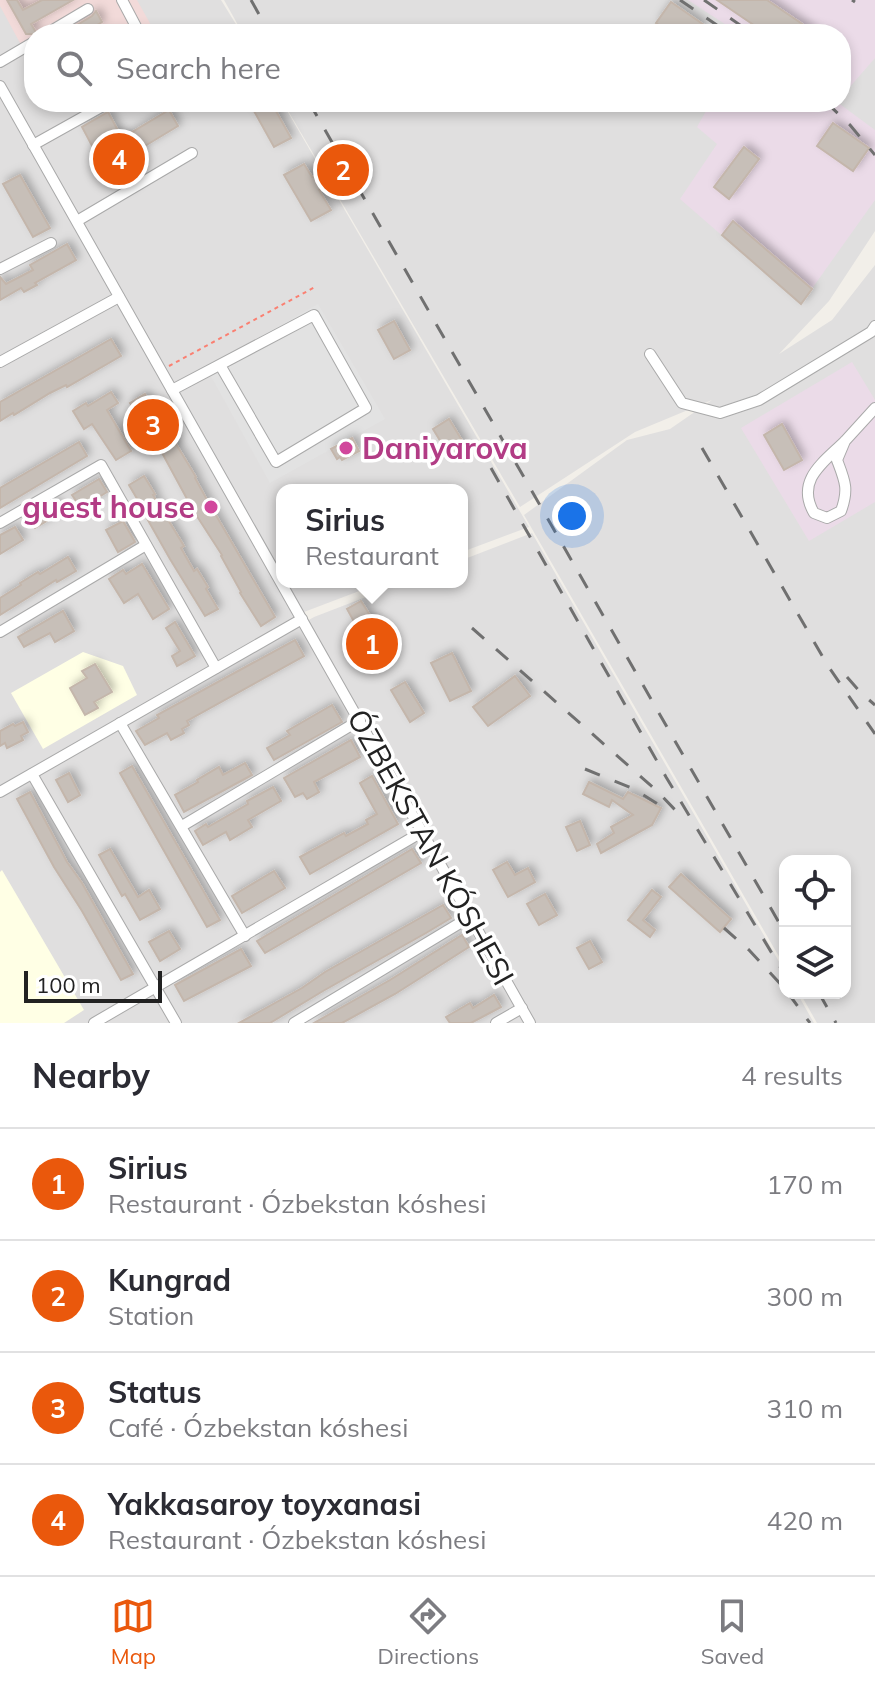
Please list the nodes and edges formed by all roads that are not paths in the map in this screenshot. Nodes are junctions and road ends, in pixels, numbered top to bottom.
1 (122, 0) edge
2 (88, 9) dead end
3 (63, 24) edge
4 (135, 24) edge
5 (24, 48) edge
6 (0, 62) edge
7 (0, 86) edge
8 (92, 112) edge
9 (33, 145) junction
10 (192, 153) dead end
11 (77, 221) junction
12 (51, 243) dead end
13 (0, 269) edge
14 (119, 297) junction
15 (875, 326) edge
16 (650, 354) dead end
17 (0, 362) edge
18 (220, 365) junction
19 (172, 390) junction
20 (875, 408) edge
21 (845, 441) junction
22 (0, 523) edge
23 (146, 545) junction
24 (276, 573) edge
25 (284, 588) edge
26 (302, 619) junction
27 (0, 632) edge
28 (216, 668) junction
29 (360, 720) junction
30 (120, 723) junction
31 (32, 774) junction
32 (0, 792) edge
33 (182, 826) junction
34 (422, 832) junction
35 (470, 917) junction
36 (245, 936) junction
37 (156, 987) junction
38 (522, 1008) junction
39 (94, 1023) edge
40 (176, 1023) edge
41 (294, 1023) edge
42 (496, 1023) edge
43 (530, 1023) edge

1 - 4 street
2 - 3 street
5 - 6 street
7 - 9 street, ÓZBEKSTAN KÓSHESI
8 - 9 street
9 - 11 street, ÓZBEKSTAN KÓSHESI
10 - 11 street
11 - 14 street, ÓZBEKSTAN KÓSHESI
12 - 13 street
14 - 17 street
14 - 19 street, ÓZBEKSTAN KÓSHESI
15 - 16 street
18 - 18 street
18 - 19 street
19 - 24 street, ÓZBEKSTAN KÓSHESI
20 - 21 street
21 - 21 street
22 - 23 street
23 - 27 street
23 - 28 street
25 - 26 street, ÓZBEKSTAN KÓSHESI
26 - 28 street
26 - 29 street, ÓZBEKSTAN KÓSHESI
28 - 30 street
29 - 33 street
29 - 34 street, ÓZBEKSTAN KÓSHESI
30 - 31 street
30 - 33 street
31 - 32 street
31 - 37 street
33 - 36 street
34 - 35 street, ÓZBEKSTAN KÓSHESI
34 - 36 street
35 - 38 street, ÓZBEKSTAN KÓSHESI
35 - 41 street
36 - 37 street
37 - 39 street
37 - 40 street
38 - 42 street
38 - 43 street, ÓZBEKSTAN KÓSHESI

